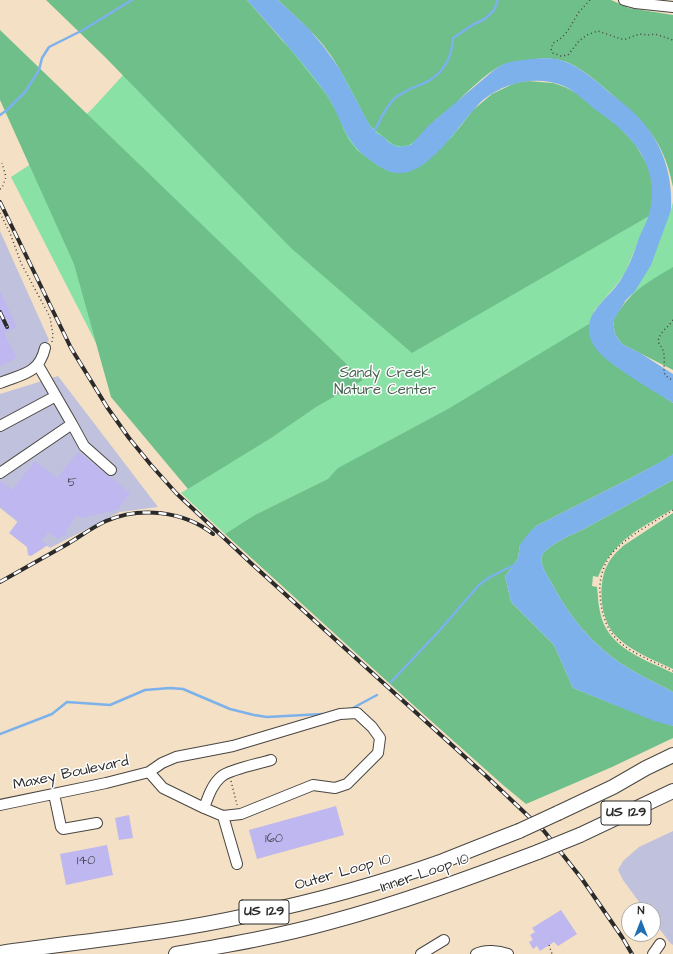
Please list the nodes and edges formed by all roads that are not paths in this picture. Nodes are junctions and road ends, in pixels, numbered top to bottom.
1 (624, 0) edge
2 (673, 7) edge
3 (45, 348) road end
4 (38, 365) junction
5 (0, 383) edge
6 (56, 396) junction
7 (72, 424) junction
8 (0, 426) edge
9 (111, 470) dead end
10 (0, 473) edge
11 (673, 755) edge
12 (270, 760) dead end
13 (149, 772) junction
14 (672, 791) edge
15 (54, 794) junction
16 (0, 805) edge
17 (204, 808) junction
18 (223, 816) junction
19 (97, 823) dead end
20 (237, 864) dead end
21 (444, 940) dead end
22 (660, 944) dead end
23 (0, 953) edge
24 (176, 954) edge
25 (421, 954) edge
26 (476, 954) edge
27 (508, 954) edge
28 (653, 954) edge

1 - 2 street
3 - 4 street
4 - 5 street
4 - 6 street
6 - 7 street
6 - 8 street
7 - 9 street
7 - 10 street
11 - 23 highway, Outer Loop 10 / US 129, bridge
12 - 17 street
13 - 15 street, Maxey Boulevard
13 - 17 street
13 - 18 street, Maxey Boulevard
14 - 24 highway, Inner Loop 10 / US 129, bridge
15 - 16 street, Maxey Boulevard
15 - 19 street
17 - 18 street
18 - 20 street
21 - 25 street
22 - 28 street
26 - 27 street

